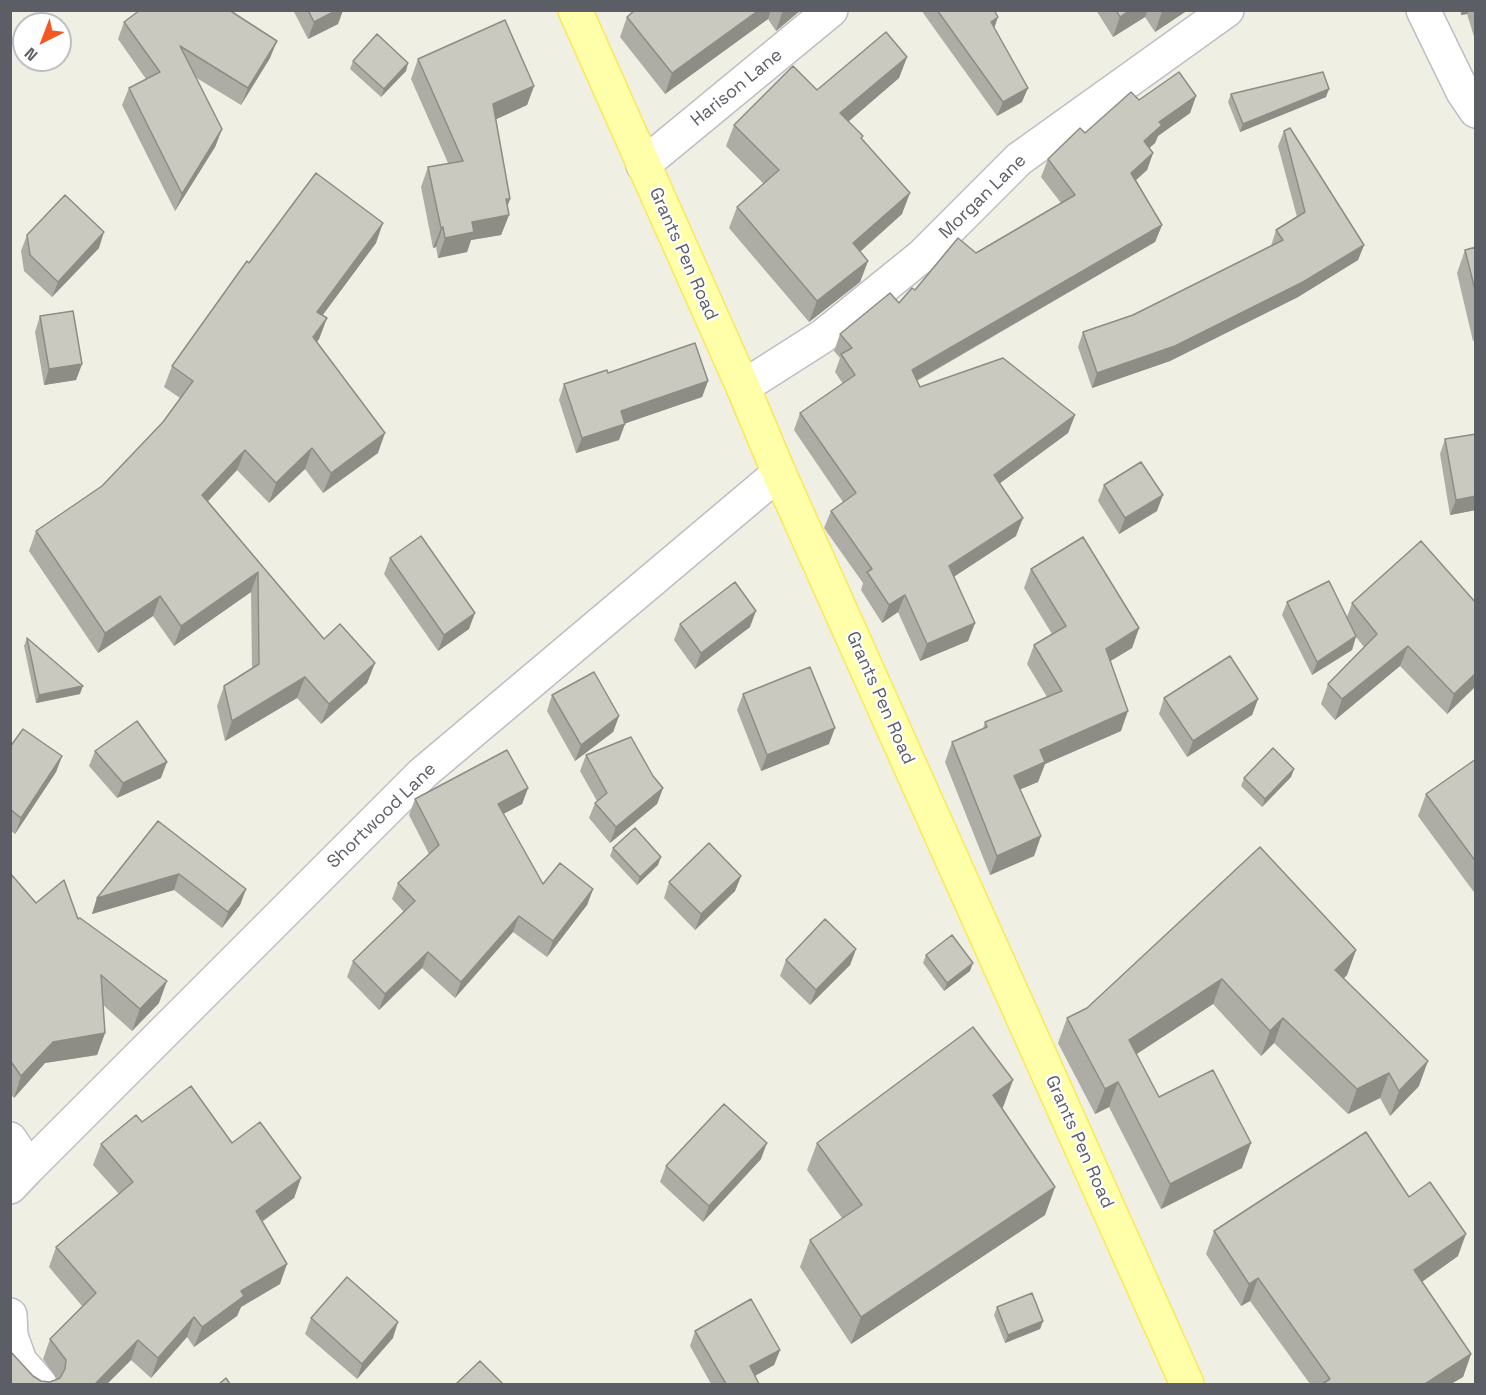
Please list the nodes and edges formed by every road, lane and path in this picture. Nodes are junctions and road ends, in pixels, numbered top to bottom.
1 (575, 10) edge
2 (831, 10) edge
3 (1227, 10) edge
4 (1423, 10) edge
5 (1476, 111) edge
6 (643, 165) junction
7 (743, 387) junction
8 (780, 473) junction
9 (10, 1139) edge
10 (20, 1177) edge
11 (10, 1315) edge
12 (40, 1384) edge
13 (1187, 1384) edge

1 - 6 main road, Grants Pen Road
2 - 6 street, Harison Lane
3 - 7 street, Morgan Lane
4 - 5 street
6 - 7 main road, Grants Pen Road
7 - 8 main road, Grants Pen Road
8 - 10 street, Shortwood Lane
8 - 13 main road, Grants Pen Road
9 - 10 street
11 - 12 street

